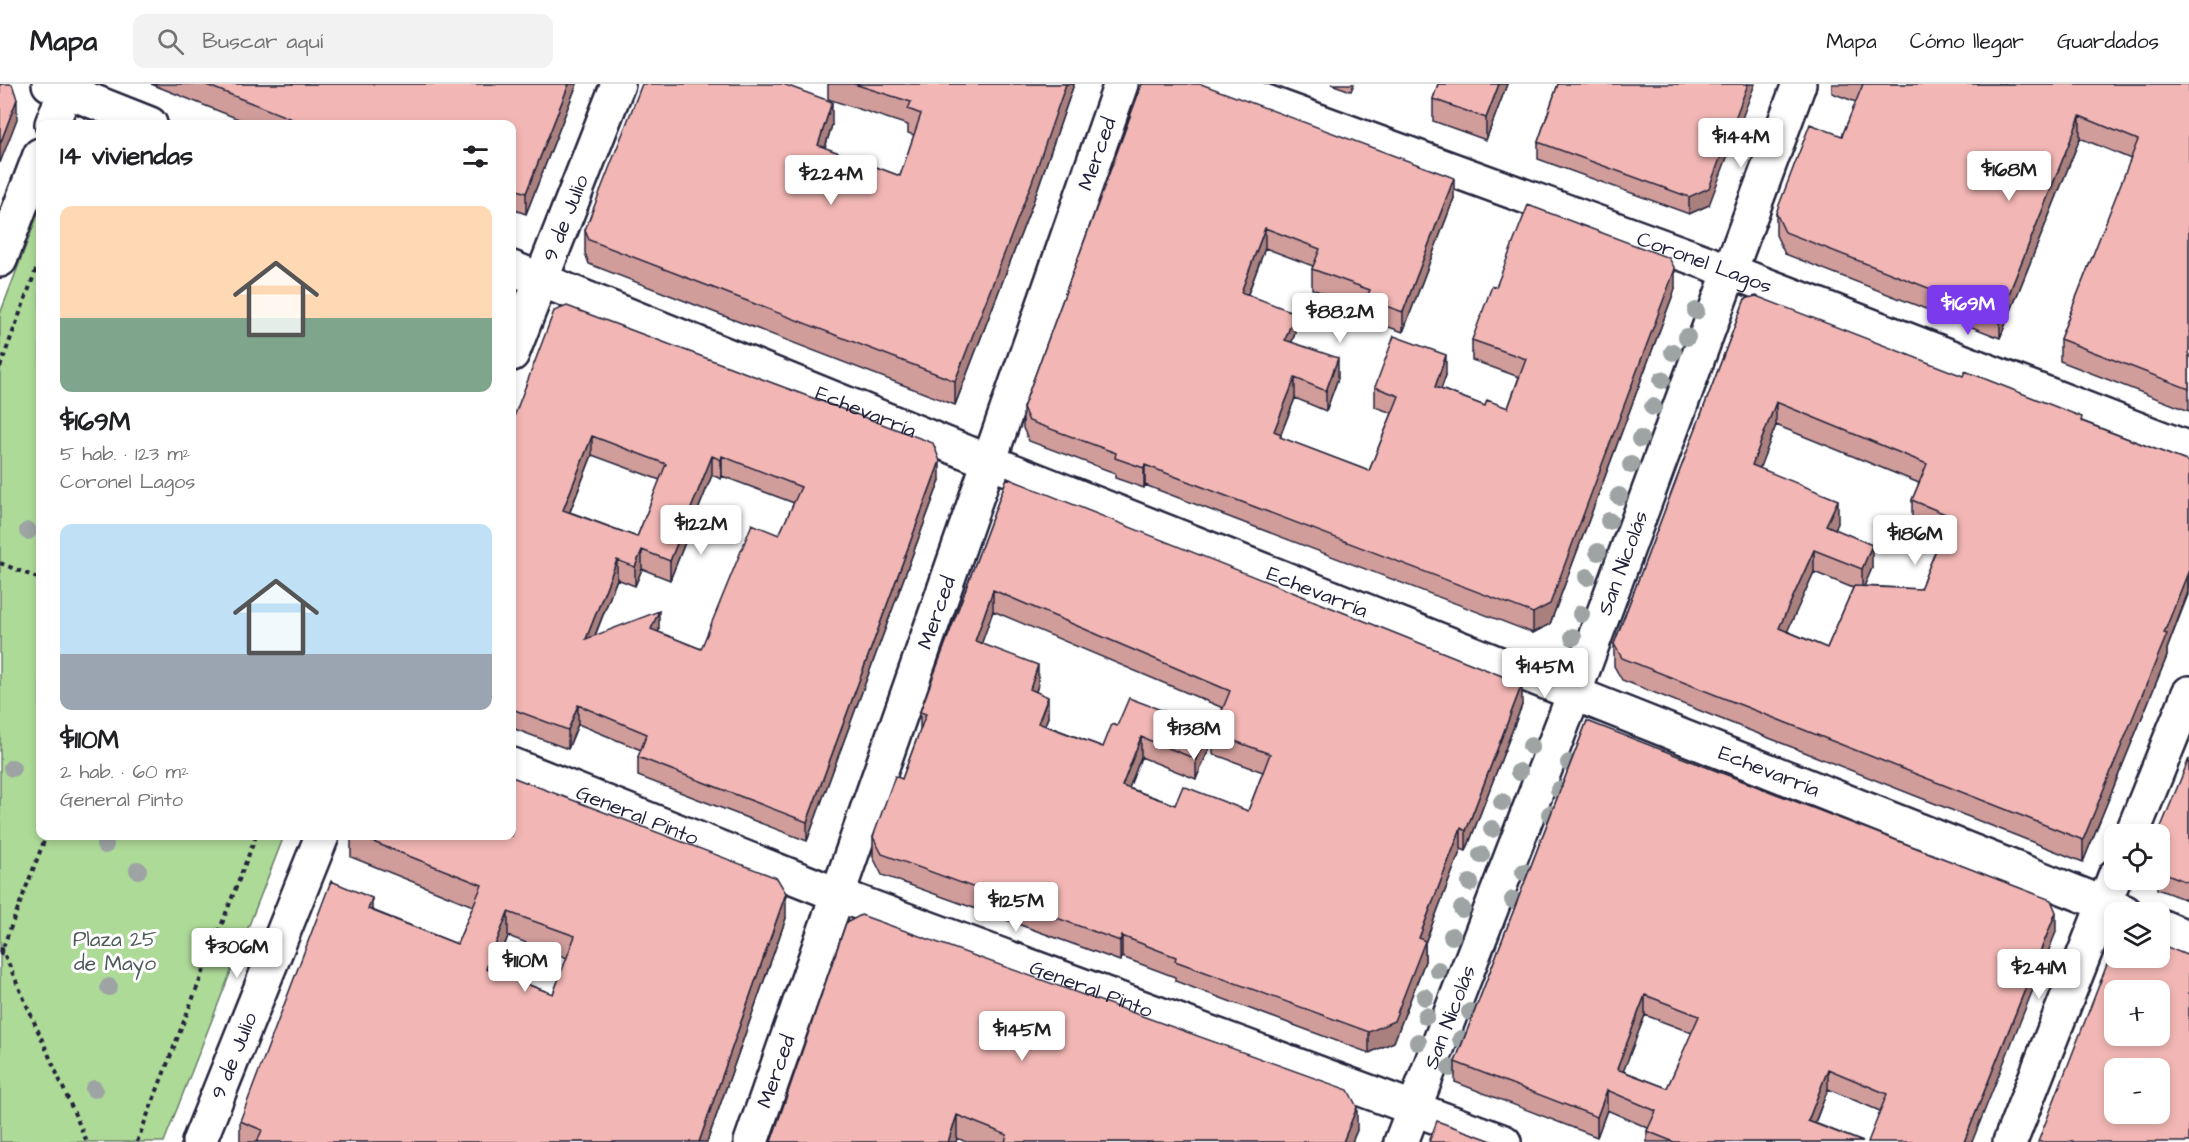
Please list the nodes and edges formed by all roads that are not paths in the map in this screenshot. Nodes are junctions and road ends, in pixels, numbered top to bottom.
1 (618, 84) edge
2 (1120, 84) edge
3 (1217, 84) edge
4 (1799, 84) edge
5 (61, 86) edge
6 (53, 120) edge
7 (141, 120) edge
8 (36, 165) edge
9 (0, 260) edge
10 (1730, 271) junction
11 (526, 274) edge
12 (516, 331) edge
13 (2189, 448) edge
14 (988, 461) junction
15 (2189, 693) edge
16 (1574, 694) junction
17 (516, 767) edge
18 (2136, 824) edge
19 (320, 840) edge
20 (836, 894) junction
21 (2115, 897) edge
22 (2170, 930) edge
23 (2189, 938) edge
24 (1414, 1107) junction
25 (199, 1142) edge
26 (751, 1142) edge
27 (1401, 1142) edge
28 (1504, 1142) edge
29 (2010, 1142) edge

1 - 11 street, 9 de Julio
2 - 14 street, Merced
3 - 10 street, Coronel Lagos
4 - 10 street, San Nicolás
5 - 6 street
5 - 7 street
8 - 9 street
10 - 13 street, Coronel Lagos
10 - 16 street, San Nicolás
11 - 12 street, 9 de Julio
11 - 14 street, Echevarría
14 - 16 street, Echevarría
14 - 20 street, Merced
15 - 18 street
16 - 21 street, Echevarría
16 - 24 street, San Nicolás
17 - 20 street, General Pinto
19 - 25 street, 9 de Julio
20 - 24 street, General Pinto
20 - 26 street, Merced
21 - 29 street
22 - 23 street
24 - 27 street, San Nicolás
24 - 28 street, General Pinto

